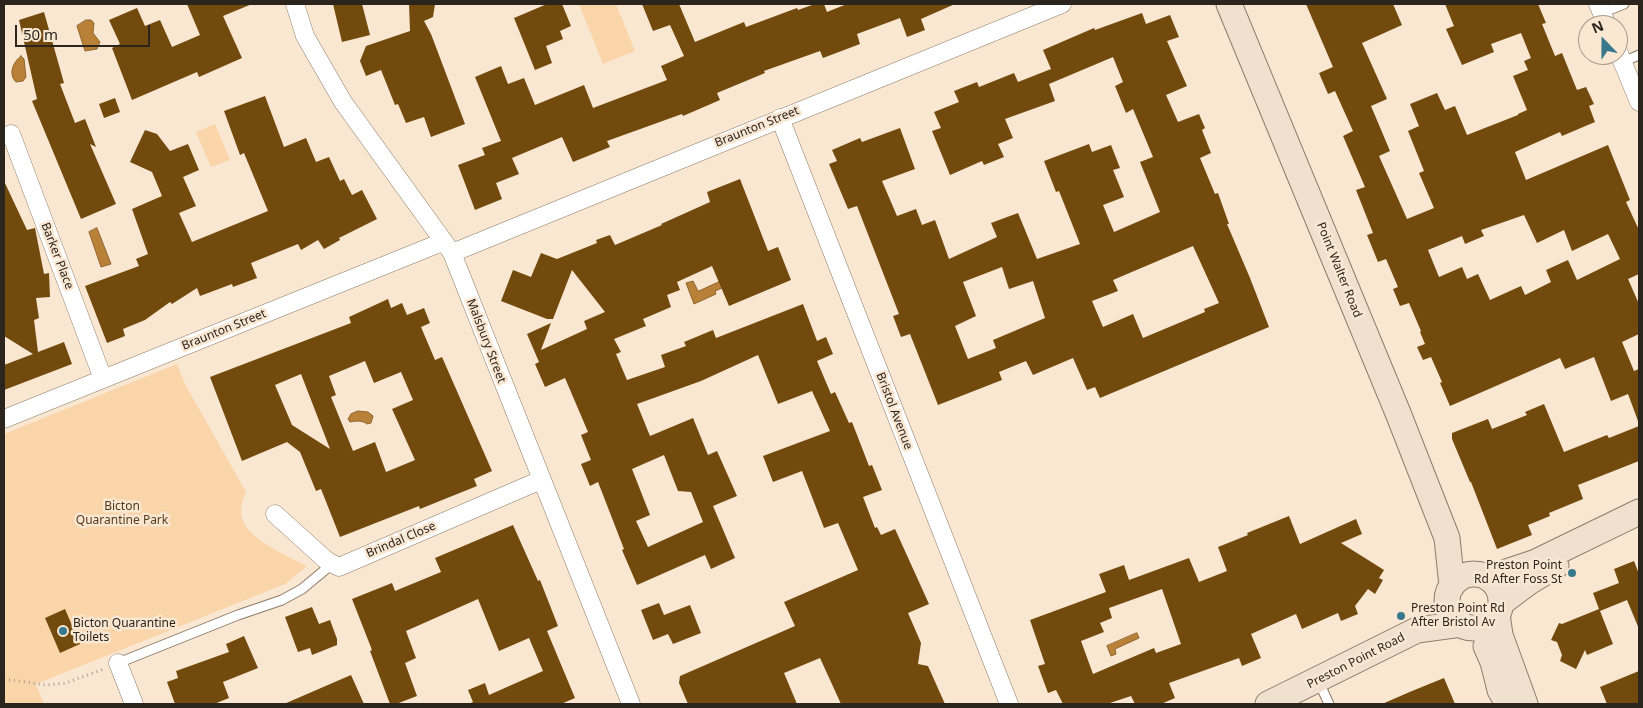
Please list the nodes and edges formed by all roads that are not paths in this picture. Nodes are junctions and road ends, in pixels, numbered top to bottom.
1 (295, 4) edge
2 (1062, 4) edge
3 (1229, 4) edge
4 (1624, 4) edge
5 (1603, 14) edge
6 (1624, 65) edge
7 (1639, 102) edge
8 (780, 118) junction
9 (11, 134) dead end
10 (447, 246) junction
11 (103, 379) junction
12 (4, 419) edge
13 (541, 480) junction
14 (1639, 512) edge
15 (275, 514) dead end
16 (1639, 521) edge
17 (1447, 538) junction
18 (332, 564) junction
19 (1482, 576) junction
20 (1450, 592) junction
21 (1499, 608) junction
22 (1467, 626) junction
23 (1417, 630) junction
24 (118, 663) joint
25 (1318, 680) junction
26 (134, 704) edge
27 (631, 704) edge
28 (1009, 704) edge
29 (1268, 704) edge
30 (1329, 704) edge
31 (1508, 704) edge
32 (1525, 704) edge

1 - 10 street, Malsbury Street
2 - 8 street, Braunton Street
3 - 17 main road, Point Walter Road
4 - 5 lane
6 - 7 street
8 - 10 street, Braunton Street
8 - 28 street, Bristol Avenue
9 - 11 street, Barker Place
10 - 11 street, Braunton Street
10 - 13 street, Malsbury Street
11 - 12 street, Braunton Street
13 - 18 street, Brindal Close
13 - 27 street, Malsbury Street
14 - 19 main road
15 - 18 street
16 - 21 main road
17 - 19 main road, Point Walter Road
17 - 20 main road, Point Walter Road
18 - 24 lane
19 - 20 main road
19 - 21 main road, Point Walter Road
20 - 22 main road, Point Walter Road
20 - 23 main road, Preston Point Road
21 - 22 main road
21 - 32 main road, Point Walter Road
22 - 23 main road, Preston Point Road
22 - 31 main road, Point Walter Road
23 - 25 main road, Preston Point Road
24 - 26 street
25 - 29 main road, Preston Point Road
25 - 30 lane

